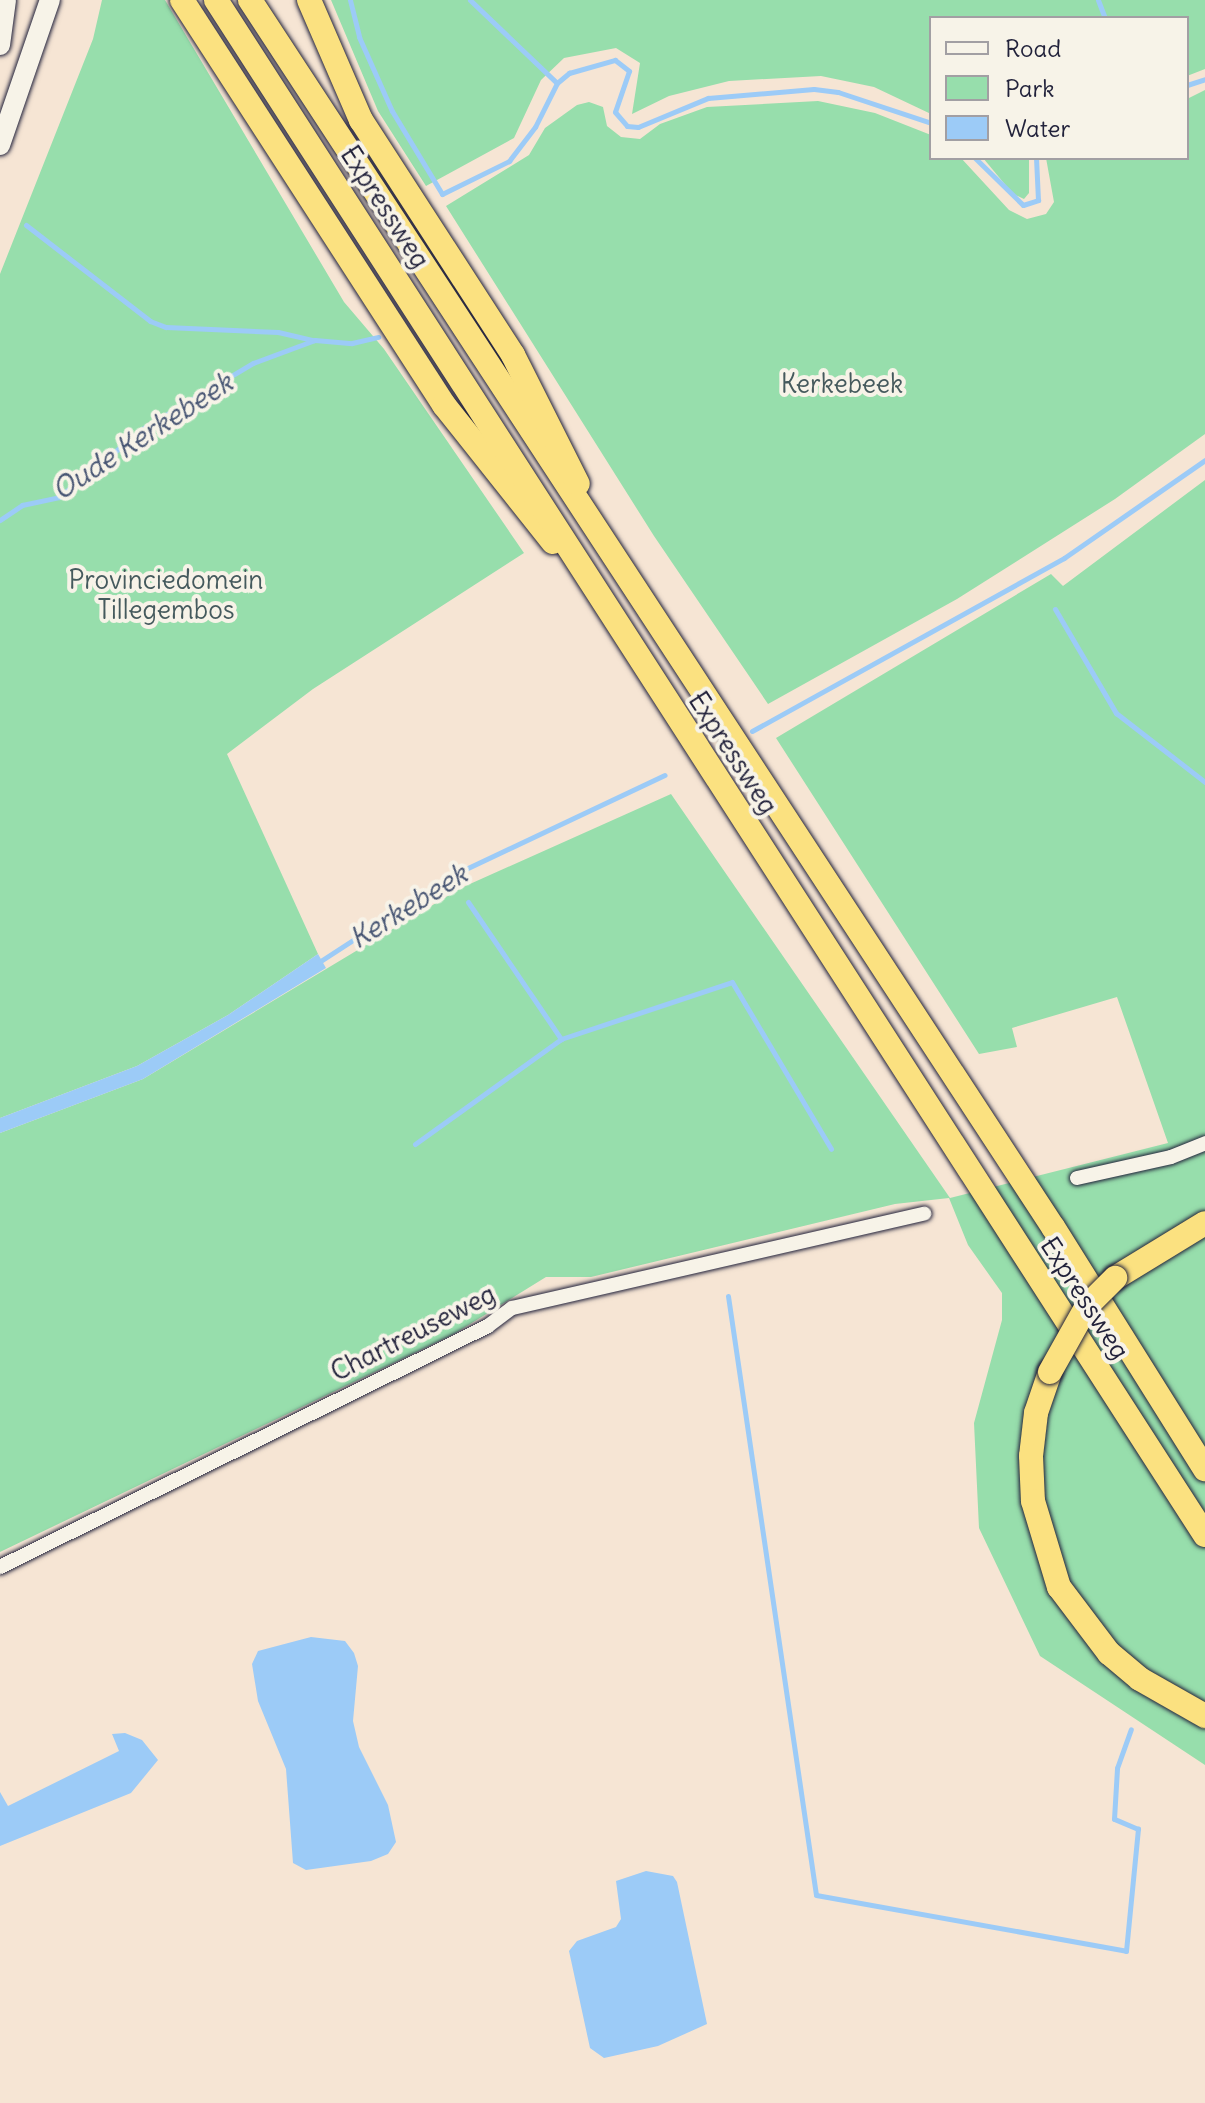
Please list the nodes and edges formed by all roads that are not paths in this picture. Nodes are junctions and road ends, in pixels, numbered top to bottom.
1 (6, 0) edge
2 (50, 0) edge
3 (182, 0) edge
4 (216, 0) edge
5 (250, 0) edge
6 (309, 0) edge
7 (0, 45) edge
8 (0, 145) edge
9 (603, 542) junction
10 (596, 592) junction
11 (1205, 1143) edge
12 (1077, 1178) dead end
13 (924, 1214) dead end
14 (1205, 1223) edge
15 (1205, 1469) edge
16 (1205, 1535) edge
17 (0, 1567) edge
18 (1205, 1716) edge

1 - 7 main road
2 - 8 main road
3 - 10 highway
4 - 10 highway, Expressweg
5 - 9 highway, Expressweg
6 - 9 highway
9 - 15 highway, Expressweg
10 - 16 highway, Expressweg
11 - 12 street
13 - 17 street, Chartreuseweg
14 - 18 highway, bridge

